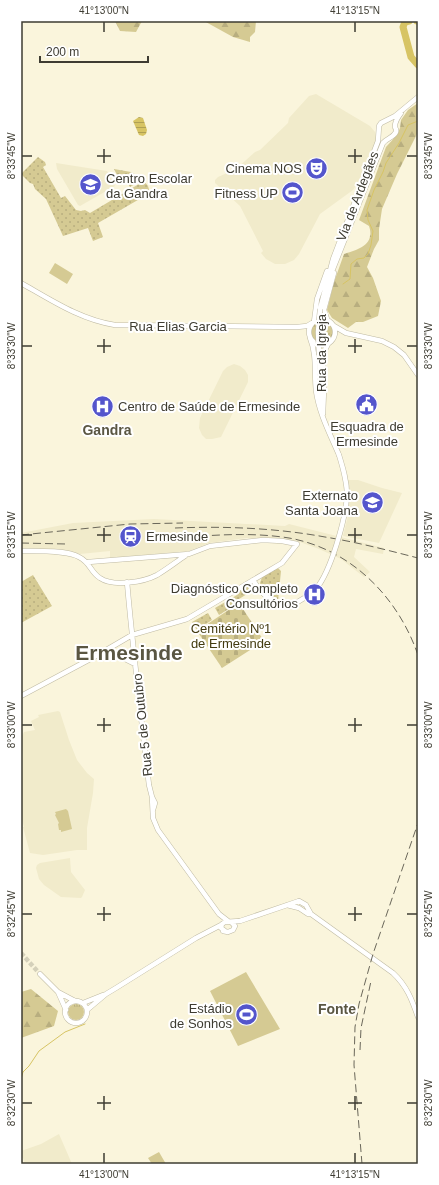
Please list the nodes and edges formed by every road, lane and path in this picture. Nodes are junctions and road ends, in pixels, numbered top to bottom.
1 (417, 98) edge
2 (404, 109) junction
3 (387, 120) junction
4 (395, 125) junction
5 (380, 133) junction
6 (388, 138) junction
7 (352, 216) junction
8 (336, 259) junction
9 (21, 283) edge
10 (325, 290) joint
11 (326, 320) junction
12 (313, 323) junction
13 (334, 326) junction
14 (297, 327) junction
15 (346, 333) junction
16 (310, 336) junction
17 (335, 336) junction
18 (328, 344) junction
19 (418, 375) edge
20 (323, 416) junction
21 (21, 551) edge
22 (189, 554) junction
23 (173, 556) junction
24 (88, 562) junction
25 (174, 563) junction
26 (253, 580) junction
27 (127, 582) junction
28 (132, 635) junction
29 (107, 650) junction
30 (135, 664) junction
31 (21, 696) edge
32 (299, 900) junction
33 (287, 905) junction
34 (299, 908) junction
35 (219, 914) junction
36 (311, 914) junction
37 (231, 923) junction
38 (222, 925) junction
39 (211, 931) junction
40 (225, 931) junction
41 (40, 974) tunnel mouth
42 (58, 992) junction
43 (106, 994) junction
44 (75, 1002) junction
45 (83, 1003) junction
46 (66, 1010) junction
47 (87, 1010) junction
48 (418, 1017) edge

1 - 2 main road, Via de Ardegães
2 - 3 main road, Via de Ardegães
2 - 4 main road, Via de Ardegães
3 - 4 main road
3 - 5 main road, Via de Ardegães
4 - 6 main road, Via de Ardegães
5 - 6 main road, Via de Ardegães
5 - 7 main road, Via de Ardegães
6 - 7 main road, Via de Ardegães
7 - 8 main road, Via de Ardegães
8 - 10 main road, Via de Ardegães
8 - 11 main road, Via de Ardegães
8 - 12 main road, Via de Ardegães
9 - 14 main road, Rua Elias Garcia
10 - 20 main road, Rua da Igreja, bridge
11 - 12 main road
11 - 13 main road
12 - 14 main road, Rua Elias Garcia
12 - 16 main road
13 - 15 main road
13 - 17 main road
14 - 16 main road, Rua Elias Garcia
15 - 17 main road
15 - 19 main road
16 - 18 main road
16 - 20 main road, Rua da Igreja
17 - 18 main road
18 - 20 main road, Rua da Igreja
20 - 26 main road, Rua da Igreja, bridge
21 - 24 main road
22 - 23 main road
22 - 25 main road
22 - 26 main road
23 - 24 main road
23 - 25 main road
24 - 27 main road
25 - 27 main road
26 - 28 main road
27 - 28 main road, Rua 5 de Outubro
28 - 29 main road
28 - 30 main road, Rua 5 de Outubro
29 - 30 main road
29 - 31 main road
30 - 35 main road, Rua 5 de Outubro
32 - 33 main road
32 - 34 main road
32 - 36 main road
33 - 34 main road
33 - 37 main road
34 - 36 main road
35 - 37 main road, Rua 5 de Outubro
35 - 38 main road, Rua 5 de Outubro
36 - 48 main road
37 - 38 main road
37 - 40 main road
38 - 39 main road
38 - 40 main road, Rua 5 de Outubro
39 - 40 main road
39 - 43 main road
41 - 42 main road
42 - 44 main road
42 - 46 main road
43 - 45 main road
43 - 47 main road
44 - 45 main road
44 - 46 main road
45 - 47 main road
46 - 47 main road

